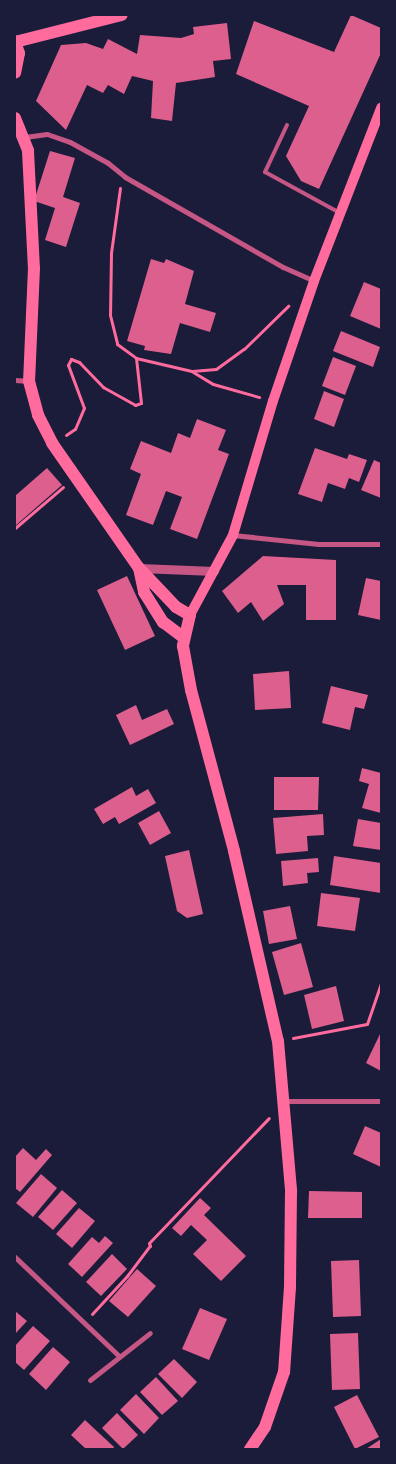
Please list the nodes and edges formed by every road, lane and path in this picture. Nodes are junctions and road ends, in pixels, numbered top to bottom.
1 (122, 15) edge
2 (15, 41) edge
3 (15, 73) edge
4 (381, 108) edge
5 (15, 118) edge
6 (287, 125) dead end
7 (25, 137) junction
8 (125, 177) junction
9 (340, 213) junction
10 (314, 281) junction
11 (293, 301) dead end
12 (136, 358) junction
13 (192, 371) junction
14 (15, 380) edge
15 (29, 381) junction
16 (273, 401) junction
17 (52, 443) junction
18 (66, 485) dead end
19 (15, 528) edge
20 (233, 535) junction
21 (381, 544) edge
22 (139, 568) junction
23 (214, 571) junction
24 (190, 615) junction
25 (184, 638) junction
26 (381, 983) edge
27 (278, 1040) junction
28 (285, 1101) junction
29 (381, 1101) edge
30 (15, 1257) edge
31 (84, 1322) junction
32 (150, 1333) dead end
33 (119, 1356) junction
34 (90, 1380) dead end
35 (250, 1449) edge

1 - 2 main road
2 - 3 main road
4 - 9 main road
5 - 7 main road
6 - 9 lane
7 - 8 street
7 - 15 main road
8 - 10 street
8 - 12 path
9 - 10 main road
10 - 16 main road
11 - 13 path
12 - 13 path
12 - 17 path
13 - 16 path
14 - 15 street
15 - 17 main road
16 - 20 main road
17 - 22 main road
18 - 19 path
20 - 21 street
20 - 23 main road
22 - 23 street
22 - 24 main road
22 - 25 main road
23 - 24 main road
24 - 25 main road
25 - 27 main road
26 - 27 path
27 - 28 main road
28 - 29 street
28 - 31 path
28 - 35 main road
30 - 31 street
31 - 33 street
32 - 33 street
33 - 34 street

